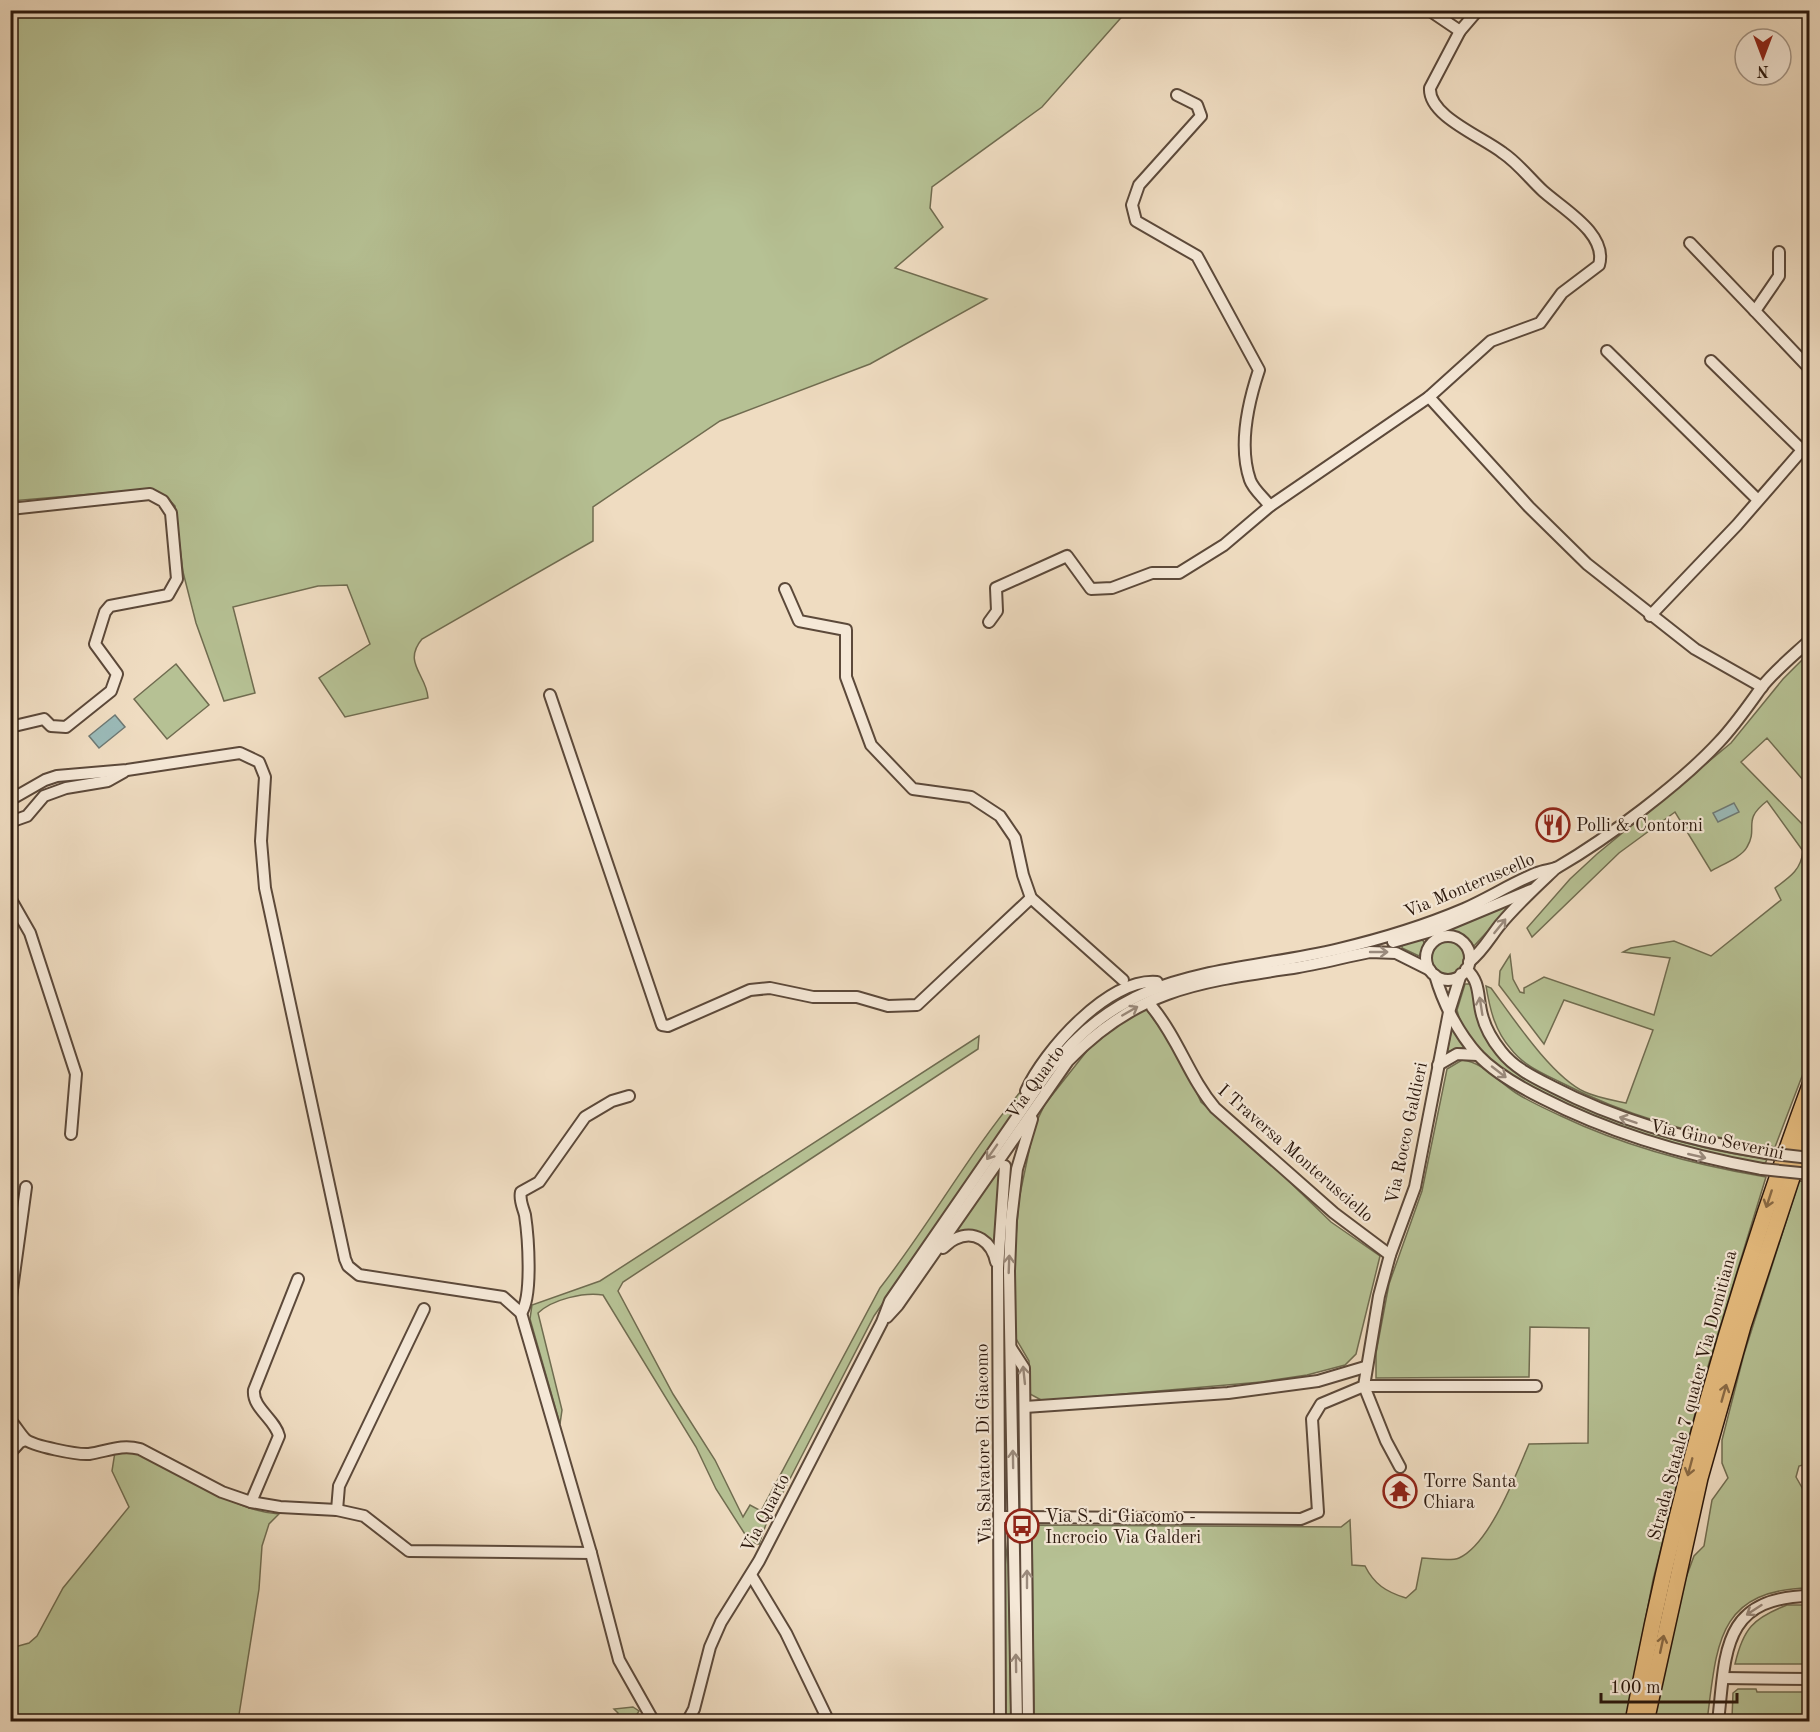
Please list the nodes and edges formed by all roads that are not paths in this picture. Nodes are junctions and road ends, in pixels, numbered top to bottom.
1 (1430, 10) edge
2 (1478, 10) edge
3 (1460, 31) junction
4 (1177, 96) dead end
5 (1690, 243) dead end
6 (1779, 252) dead end
7 (1755, 311) junction
8 (1607, 351) dead end
9 (1711, 361) dead end
10 (1809, 369) edge
11 (1429, 397) junction
12 (1805, 445) edge
13 (1758, 500) junction
14 (1270, 506) junction
15 (10, 509) edge
16 (785, 589) dead end
17 (1650, 616) junction
18 (989, 622) dead end
19 (1809, 640) edge
20 (1762, 687) junction
21 (550, 695) dead end
22 (10, 727) edge
23 (128, 770) junction
24 (10, 800) edge
25 (10, 822) edge
26 (1556, 868) junction
27 (1531, 890) junction
28 (10, 898) edge
29 (1031, 898) junction
30 (1435, 930) junction
31 (1393, 942) dead end
32 (1482, 952) junction
33 (1466, 969) junction
34 (1432, 973) junction
35 (1123, 980) dead end
36 (1166, 983) junction
37 (1479, 986) junction
38 (1152, 1007) dead end
39 (1449, 1012) junction
40 (1478, 1055) junction
41 (1438, 1065) junction
42 (1809, 1085) edge
43 (1026, 1091) dead end
44 (629, 1095) dead end
45 (1033, 1112) junction
46 (1809, 1123) edge
47 (71, 1134) dead end
48 (1809, 1158) edge
49 (1005, 1166) dead end
50 (1809, 1174) edge
51 (26, 1187) dead end
52 (936, 1250) junction
53 (1390, 1255) junction
54 (998, 1268) junction
55 (298, 1279) dead end
56 (10, 1305) edge
57 (424, 1309) dead end
58 (521, 1313) junction
59 (882, 1322) junction
60 (1011, 1347) junction
61 (1365, 1367) junction
62 (1364, 1386) junction
63 (1536, 1386) dead end
64 (1025, 1407) junction
65 (10, 1420) edge
66 (25, 1440) junction
67 (10, 1453) edge
68 (1400, 1467) dead end
69 (251, 1502) junction
70 (337, 1510) junction
71 (1000, 1517) junction
72 (1014, 1517) junction
73 (1027, 1517) junction
74 (591, 1553) junction
75 (751, 1575) junction
76 (1809, 1596) edge
77 (1724, 1678) junction
78 (1809, 1679) edge
79 (654, 1722) edge
80 (687, 1722) edge
81 (829, 1722) edge
82 (1000, 1722) edge
83 (1017, 1722) edge
84 (1028, 1722) edge
85 (1633, 1722) edge
86 (1646, 1722) edge
87 (1718, 1722) edge

1 - 3 street
2 - 3 street
3 - 11 street
4 - 14 street
5 - 7 street
6 - 7 street
7 - 10 street
8 - 13 street
9 - 12 street
11 - 14 street
11 - 17 street
12 - 13 street
13 - 17 street
14 - 18 street
15 - 22 street
16 - 29 street
17 - 20 street
19 - 20 street, Via Monteruscello
20 - 26 street, Via Monteruscello
21 - 29 street
23 - 24 street
23 - 25 street
23 - 58 street
26 - 27 street
26 - 30 street, Via Monteruscello
27 - 30 street
32 -> 27 street
28 - 47 street
29 - 35 street
30 - 31 street
30 - 33 street
30 - 34 street
30 - 36 street, Via Monteruscello
32 - 33 street
32 - 37 street, Via Gino Severini
33 - 34 street
33 - 37 street
33 - 39 street, Via Rocco Galdieri
34 - 39 street, Via Gino Severini
45 -> 34 street, Via Quarto
36 - 43 street
36 -> 59 street, Via Quarto
48 -> 37 street, Via Gino Severini, bridge
38 - 53 street, I Traversa Monterusciello
39 - 40 street, Via Gino Severini
39 - 41 street, Via Rocco Galdieri
40 - 41 street
40 -> 50 street, Via Gino Severini, bridge
41 - 53 street, Via Rocco Galdieri
42 -> 85 highway, Strada Statale 7 quater Via Domitiana
44 - 58 street
45 - 52 street, Via Quarto
60 -> 45 street, Via Salvatore Di Giacomo
86 -> 46 highway, Strada Statale 7 quater Via Domitiana
49 - 54 street, Via Salvatore Di Giacomo
51 - 56 street
52 - 54 street
52 - 59 street, Via Quarto
53 - 61 street, Via Rocco Galdieri
54 - 71 street, Via Salvatore Di Giacomo
55 - 69 street
57 - 70 street
58 - 74 street
59 - 75 street, Via Quarto
64 -> 60 street, Via Salvatore Di Giacomo
72 -> 60 street, Via Salvatore Di Giacomo
61 - 62 street, Via Rocco Galdieri
61 - 64 street
62 - 63 street
62 - 68 street
62 - 73 street
64 - 73 street, Via Salvatore Di Giacomo
65 - 66 street
66 - 67 street
66 - 69 street
69 - 70 street
70 - 74 street
71 - 72 street
71 - 82 street, Via Salvatore Di Giacomo
72 - 73 street
83 -> 72 street, Via Salvatore Di Giacomo
84 -> 73 street, Via Salvatore Di Giacomo
74 - 79 street
75 - 80 street, Via Quarto
75 - 81 street
76 -> 77 street
77 - 78 street
77 - 87 street

